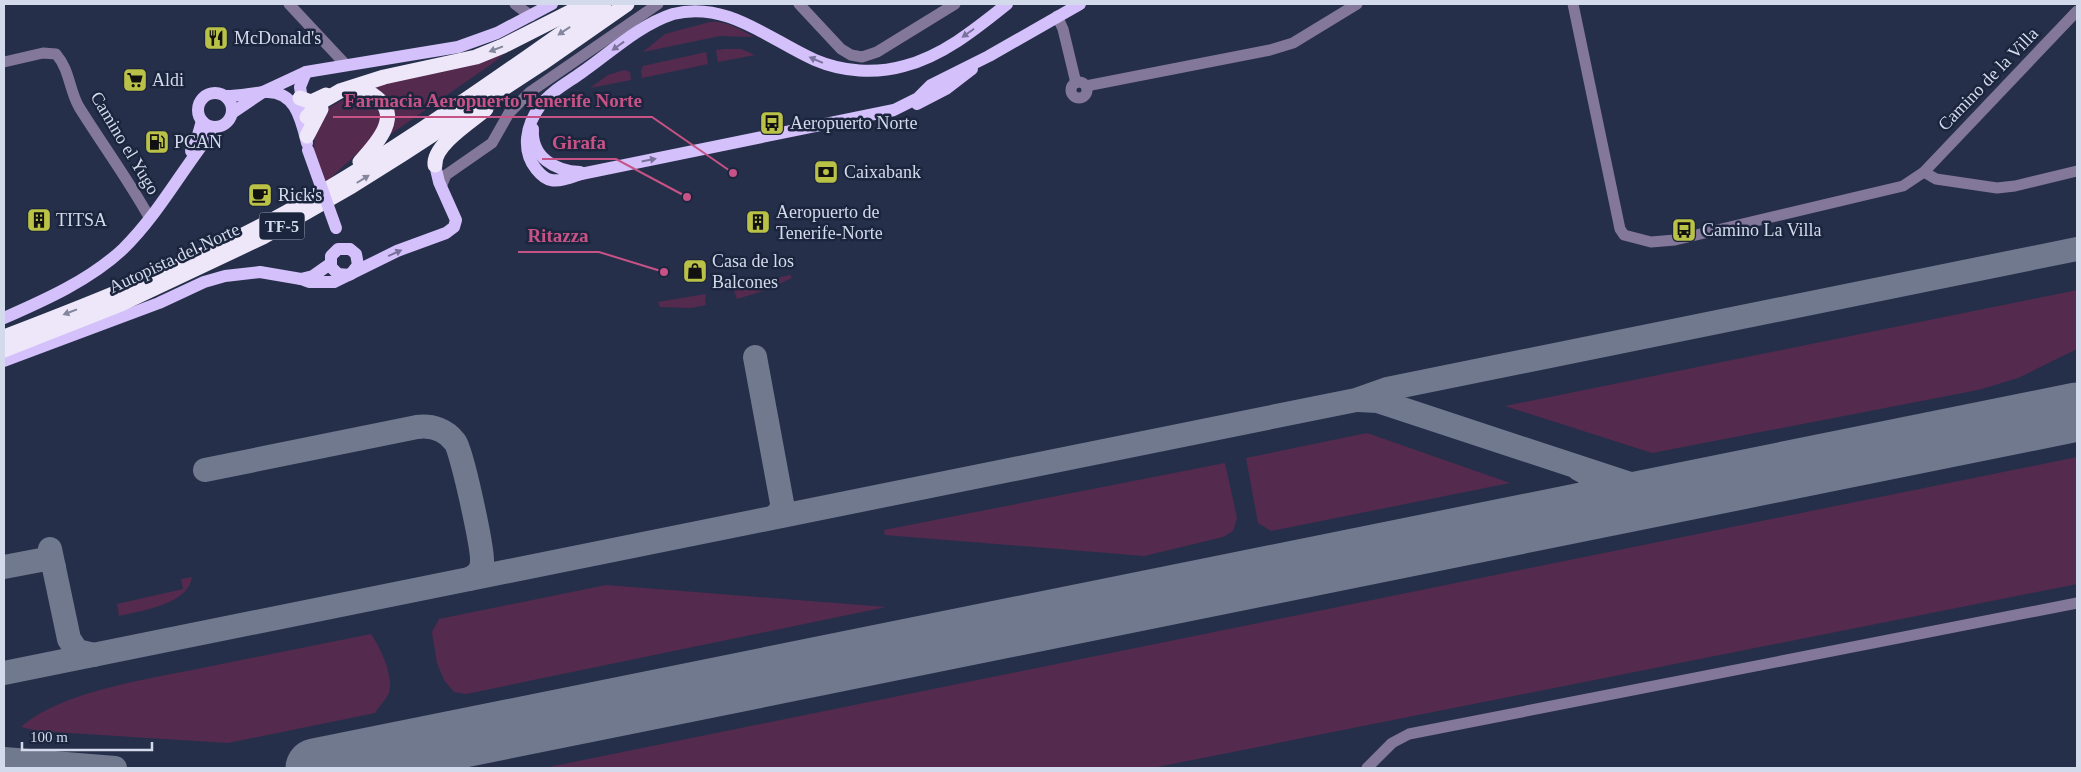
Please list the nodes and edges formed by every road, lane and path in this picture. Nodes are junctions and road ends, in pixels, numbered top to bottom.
1 (289, 4) edge
2 (503, 4) edge
3 (509, 4) edge
4 (515, 4) edge
5 (552, 4) edge
6 (586, 4) edge
7 (604, 4) edge
8 (628, 4) edge
9 (658, 4) edge
10 (799, 4) edge
11 (955, 4) edge
12 (1008, 4) edge
13 (1080, 4) edge
14 (1357, 4) edge
15 (1573, 4) edge
16 (2077, 11) edge
17 (531, 16) junction
18 (1057, 16) junction
19 (328, 47) junction
20 (989, 56) junction
21 (4, 62) edge
22 (541, 64) junction
23 (346, 65) junction
24 (328, 67) junction
25 (306, 72) junction
26 (384, 77) junction
27 (284, 81) junction
28 (262, 92) junction
29 (226, 96) junction
30 (300, 98) junction
31 (232, 113) junction
32 (866, 116) junction
33 (202, 121) junction
34 (216, 127) junction
35 (306, 135) junction
36 (434, 165) junction
37 (457, 166) junction
38 (182, 171) junction
39 (2077, 171) edge
40 (1924, 172) junction
41 (349, 174) junction
42 (441, 187) junction
43 (149, 217) junction
44 (341, 248) junction
45 (330, 264) junction
46 (350, 274) junction
47 (301, 279) junction
48 (4, 318) edge
49 (4, 337) edge
50 (4, 350) edge
51 (4, 361) edge
52 (2077, 603) edge
53 (1367, 768) edge

1 - 19 street
2 - 3 street
4 - 17 street
5 - 17 main road
6 -> 26 highway
7 -> 41 highway, Autopista del Norte / TF-5
8 - 22 highway, Autopista del Norte / TF-5
9 - 37 street
10 - 11 street
12 -> 32 main road
13 - 18 main road
14 - 18 street
15 - 40 street, Camino de la Villa
16 - 40 street, Camino de la Villa
17 - 23 main road
18 - 20 main road
19 - 23 street
19 - 24 street
20 - 32 main road
20 - 32 main road
21 - 43 street, Camino el Yugo
22 - 36 highway
50 -> 22 highway, Autopista del Norte / TF-5
23 - 24 main road
24 - 25 main road
25 - 27 main road
25 - 30 main road
26 - 30 highway
26 - 35 highway
27 - 28 main road
27 - 30 main road
28 - 29 main road
28 - 31 main road
28 - 35 main road
29 - 31 main road
29 - 33 main road
30 - 35 main road
31 - 34 main road
33 - 34 main road
33 - 38 main road
34 - 38 main road
35 - 41 highway
35 - 44 main road, bridge
36 - 37 street
36 - 42 main road
37 - 42 street
38 - 43 main road
39 - 40 street
41 -> 49 highway, Autopista del Norte / TF-5
46 -> 42 main road
43 - 48 main road
44 - 45 main road
44 - 46 main road
45 - 46 main road
45 - 47 main road
46 - 47 main road
47 - 51 main road
52 - 53 street

